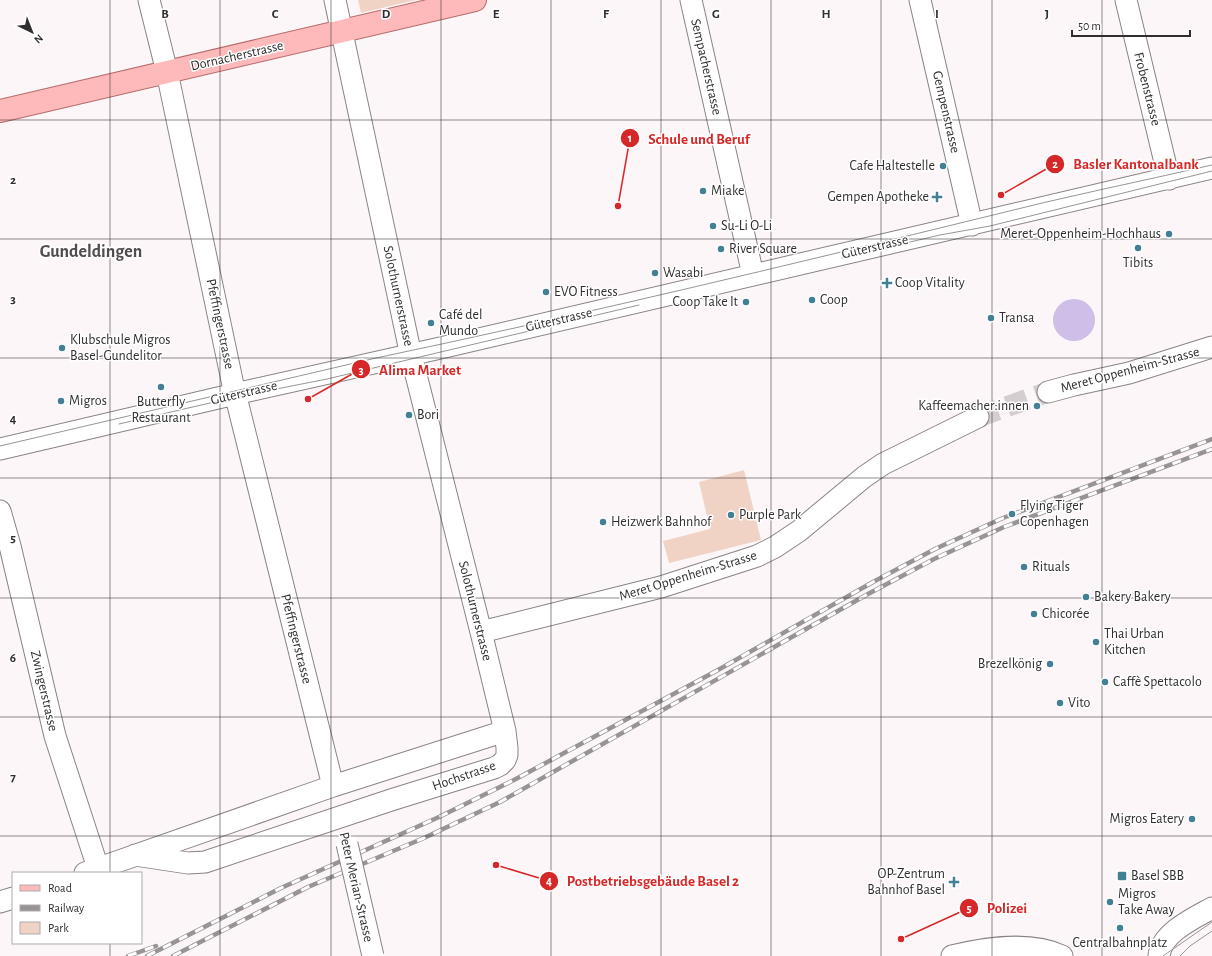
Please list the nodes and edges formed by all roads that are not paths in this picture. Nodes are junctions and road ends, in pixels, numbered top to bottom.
1 (149, 0) edge
2 (335, 0) edge
3 (475, 0) edge
4 (691, 0) edge
5 (920, 0) edge
6 (1126, 0) edge
7 (341, 32) junction
8 (167, 72) junction
9 (0, 111) edge
10 (1212, 168) edge
11 (1169, 179) junction
12 (972, 224) junction
13 (753, 275) junction
14 (1212, 348) edge
15 (411, 355) junction
16 (1048, 392) tunnel mouth
17 (235, 394) junction
18 (978, 417) tunnel mouth
19 (0, 449) edge
20 (0, 511) edge
21 (481, 632) junction
22 (504, 731) junction
23 (333, 786) junction
24 (340, 818) junction
25 (135, 855) junction
26 (92, 871) edge
27 (12, 898) edge
28 (0, 902) edge
29 (1212, 908) edge
30 (373, 956) edge
31 (952, 956) edge
32 (1062, 956) edge
33 (1159, 956) edge

1 - 8 street, Pfeffingerstrasse
2 - 7 street, Solothurnerstrasse
3 - 7 main road, Dornacherstrasse
4 - 13 street, Sempacherstrasse
5 - 12 street, Gempenstrasse
6 - 11 street, Frobenstrasse
7 - 8 main road, Dornacherstrasse
7 - 15 street, Solothurnerstrasse
8 - 9 main road, Dornacherstrasse
8 - 17 street, Pfeffingerstrasse
10 - 11 street, Güterstrasse
11 - 12 street, Güterstrasse
12 - 13 street, Güterstrasse
13 - 15 street, Güterstrasse
14 - 16 street, Meret Oppenheim-Strasse
15 - 17 street, Güterstrasse
15 - 21 street, Solothurnerstrasse
17 - 19 street, Güterstrasse
17 - 23 street, Pfeffingerstrasse
18 - 21 street, Meret Oppenheim-Strasse
20 - 26 street, Zwingerstrasse
21 - 22 street, Solothurnerstrasse
22 - 23 street, Hochstrasse
22 - 24 street, Hochstrasse
23 - 25 street, Hochstrasse
24 - 25 street, Hochstrasse
24 - 30 street, Peter Merian-Strasse, bridge
25 - 26 street, Hochstrasse
27 - 28 street
29 - 33 street
31 - 32 street

